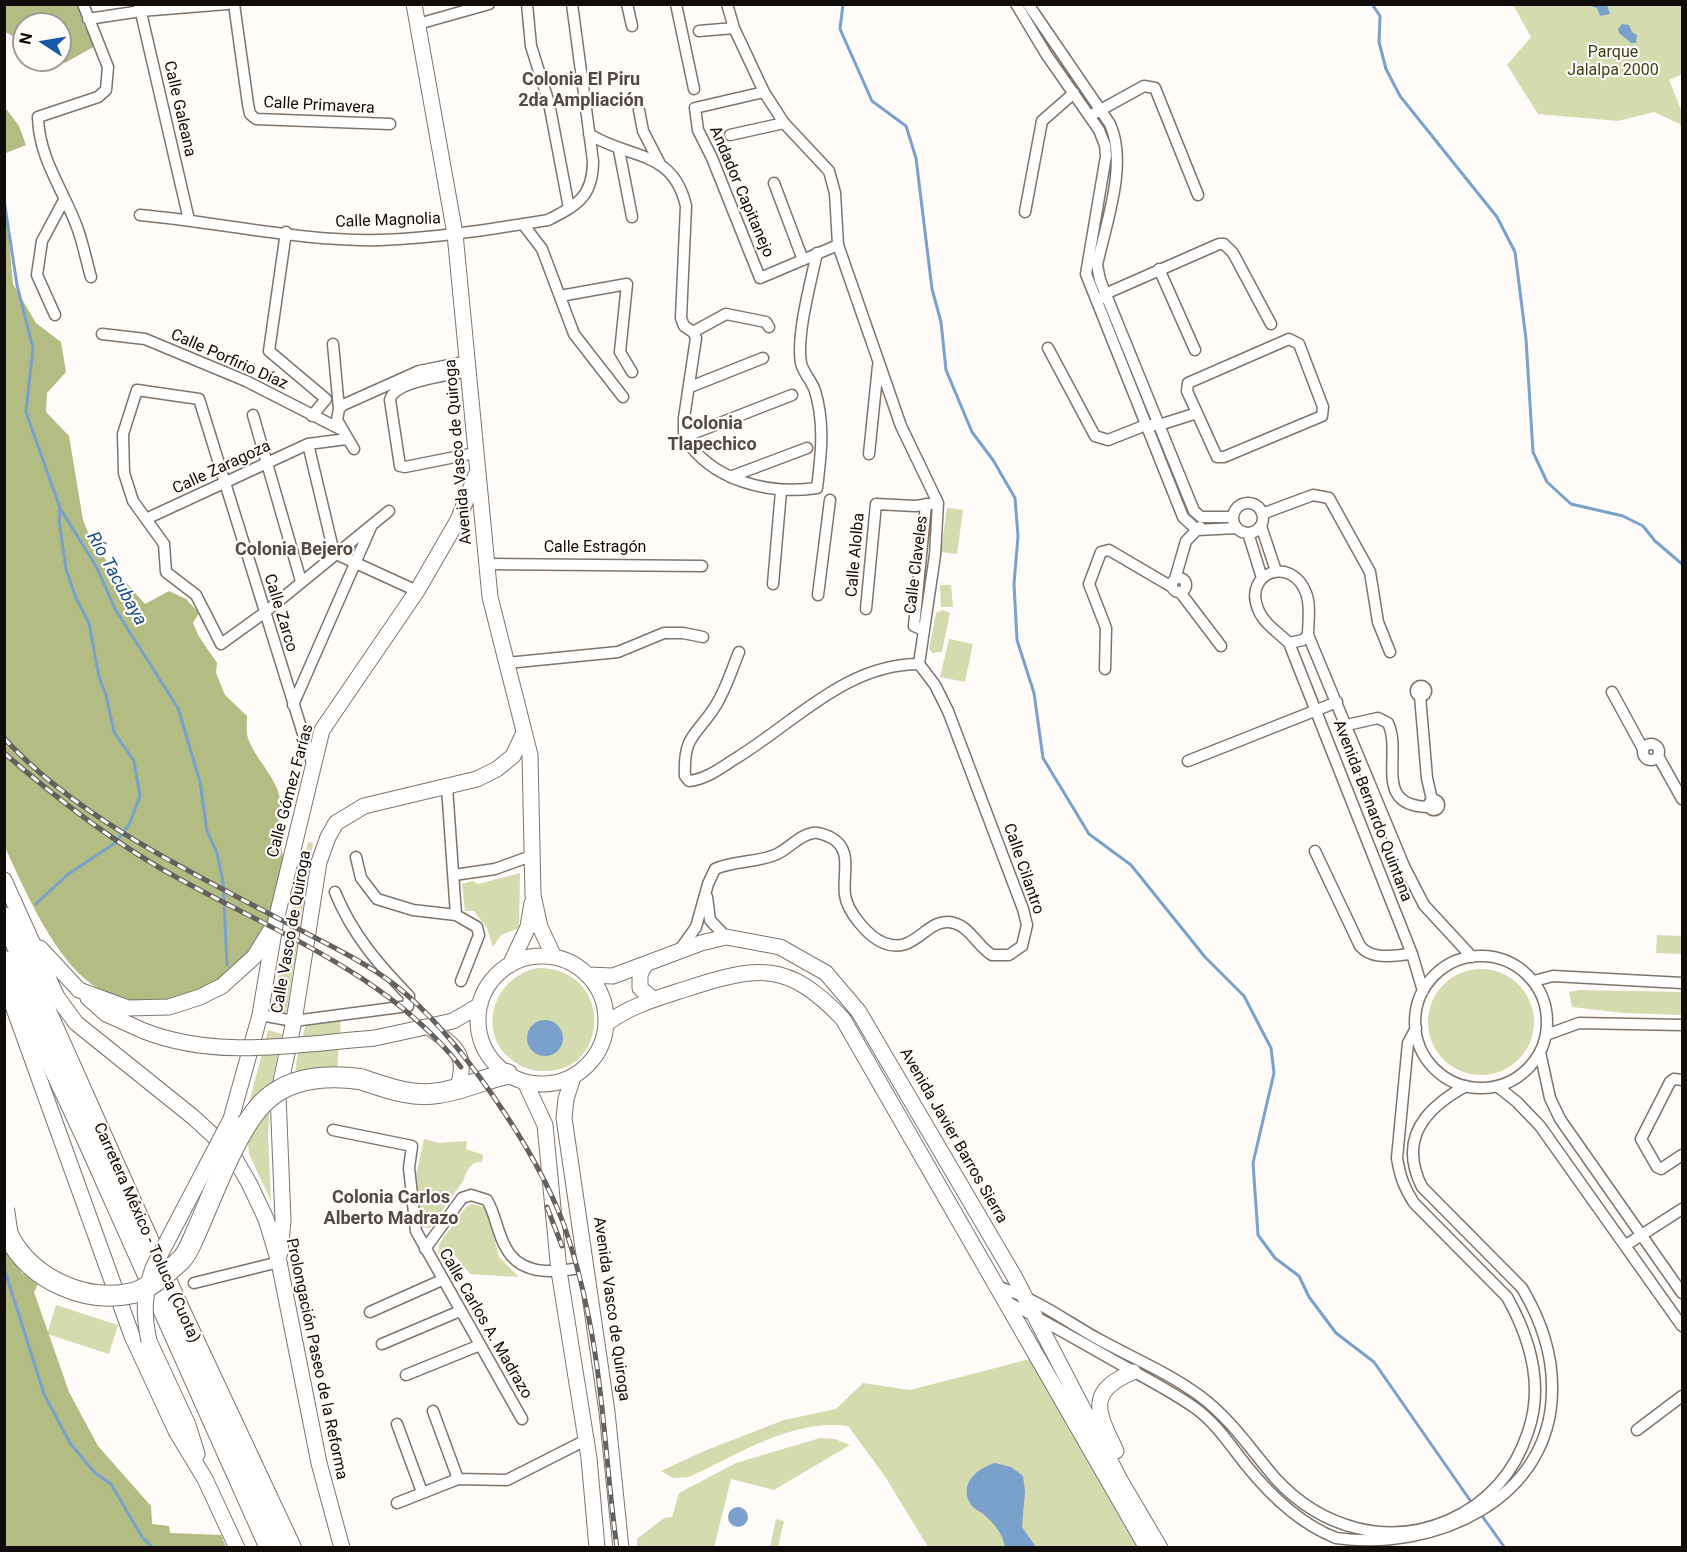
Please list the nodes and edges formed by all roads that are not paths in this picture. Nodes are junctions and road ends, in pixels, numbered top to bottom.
1 (83, 4) edge
2 (227, 4) edge
3 (234, 4) edge
4 (414, 4) edge
5 (489, 4) edge
6 (527, 4) edge
7 (572, 4) edge
8 (627, 4) edge
9 (676, 4) edge
10 (727, 4) edge
11 (1016, 4) edge
12 (1028, 4) edge
13 (140, 8) edge
14 (87, 19) junction
15 (418, 24) junction
16 (632, 26) dead end
17 (734, 28) junction
18 (699, 31) dead end
19 (1057, 48) junction
20 (1046, 54) junction
21 (1068, 62) junction
22 (1056, 68) junction
23 (694, 89) dead end
24 (764, 92) junction
25 (1074, 93) junction
26 (639, 111) dead end
27 (1095, 113) junction
28 (784, 123) junction
29 (390, 124) dead end
30 (590, 134) junction
31 (730, 135) dead end
32 (620, 150) junction
33 (659, 162) junction
34 (774, 183) dead end
35 (1198, 195) dead end
36 (64, 200) junction
37 (569, 208) junction
38 (1026, 212) dead end
39 (140, 215) dead end
40 (632, 216) dead end
41 (189, 220) junction
42 (523, 224) junction
43 (286, 232) junction
44 (455, 234) junction
45 (838, 245) junction
46 (817, 253) junction
47 (803, 260) junction
48 (1159, 268) junction
49 (91, 277) dead end
50 (1105, 294) junction
51 (560, 296) junction
52 (1098, 305) junction
53 (55, 315) dead end
54 (1271, 324) dead end
55 (769, 327) dead end
56 (693, 332) junction
57 (102, 334) dead end
58 (333, 344) dead end
59 (1048, 348) dead end
60 (1196, 350) dead end
61 (764, 358) dead end
62 (878, 362) junction
63 (470, 366) junction
64 (632, 372) dead end
65 (690, 387) junction
66 (792, 395) dead end
67 (623, 397) dead end
68 (339, 409) junction
69 (1197, 413) junction
70 (253, 415) dead end
71 (312, 416) junction
72 (1146, 425) junction
73 (1159, 425) junction
74 (340, 429) junction
75 (684, 437) junction
76 (347, 439) junction
77 (308, 444) junction
78 (807, 448) dead end
79 (354, 449) dead end
80 (475, 453) junction
81 (868, 454) dead end
82 (267, 464) junction
83 (477, 472) junction
84 (730, 477) junction
85 (225, 482) junction
86 (781, 491) junction
87 (830, 500) dead end
88 (938, 503) junction
89 (926, 504) junction
90 (389, 511) dead end
91 (1262, 514) junction
92 (1233, 517) junction
93 (148, 518) junction
94 (1208, 518) junction
95 (372, 525) junction
96 (1261, 526) junction
97 (1237, 528) junction
98 (1197, 530) junction
99 (1248, 533) junction
100 (334, 553) junction
101 (354, 562) junction
102 (488, 564) junction
103 (702, 566) dead end
104 (1276, 571) junction
105 (1262, 578) junction
106 (301, 581) junction
107 (773, 584) dead end
108 (1176, 586) junction
109 (417, 591) junction
110 (818, 595) dead end
111 (866, 609) dead end
112 (264, 613) junction
113 (924, 630) junction
114 (1308, 636) junction
115 (703, 637) dead end
116 (1289, 644) junction
117 (1221, 646) dead end
118 (739, 652) dead end
119 (1390, 652) dead end
120 (507, 663) junction
121 (919, 664) junction
122 (1106, 669) dead end
123 (1612, 692) dead end
124 (1420, 696) dead end
125 (1337, 702) junction
126 (292, 705) junction
127 (1317, 711) junction
128 (1347, 725) junction
129 (523, 735) junction
130 (1188, 761) dead end
131 (314, 766) junction
132 (447, 787) junction
133 (1683, 799) edge
134 (1315, 851) dead end
135 (531, 856) junction
136 (356, 858) dead end
137 (454, 875) junction
138 (4, 880) edge
139 (335, 892) dead end
140 (533, 894) junction
141 (706, 894) junction
142 (456, 915) junction
143 (4, 917) edge
144 (276, 920) junction
145 (726, 937) junction
146 (32, 938) junction
147 (679, 952) junction
148 (1412, 954) junction
149 (554, 957) junction
150 (1472, 957) junction
151 (4, 962) edge
152 (645, 964) junction
153 (510, 965) junction
154 (587, 975) junction
155 (4, 981) edge
156 (460, 981) dead end
157 (1534, 981) junction
158 (1683, 983) edge
159 (79, 990) junction
160 (1423, 991) junction
161 (653, 999) junction
162 (480, 1005) junction
163 (260, 1015) junction
164 (294, 1021) junction
165 (606, 1023) junction
166 (1683, 1025) edge
167 (430, 1028) junction
168 (1416, 1028) junction
169 (1546, 1035) junction
170 (1540, 1052) junction
171 (507, 1074) junction
172 (573, 1077) junction
173 (1683, 1080) edge
174 (525, 1082) junction
175 (1466, 1086) junction
176 (1497, 1086) junction
177 (457, 1089) junction
178 (333, 1130) dead end
179 (1683, 1155) edge
180 (1683, 1209) edge
181 (4, 1210) edge
182 (1642, 1235) junction
183 (1626, 1245) junction
184 (425, 1249) junction
185 (279, 1262) junction
186 (586, 1267) junction
187 (559, 1271) junction
188 (442, 1280) junction
189 (195, 1283) dead end
190 (996, 1286) junction
191 (1683, 1293) edge
192 (1024, 1295) junction
193 (1005, 1301) junction
194 (460, 1311) junction
195 (370, 1312) dead end
196 (1035, 1316) junction
197 (1683, 1326) edge
198 (382, 1344) dead end
199 (480, 1346) junction
200 (1133, 1372) junction
201 (406, 1375) dead end
202 (1683, 1396) edge
203 (433, 1411) dead end
204 (522, 1419) dead end
205 (397, 1425) dead end
206 (1637, 1430) dead end
207 (586, 1440) junction
208 (205, 1479) junction
209 (458, 1479) junction
210 (422, 1492) junction
211 (397, 1503) dead end
212 (1153, 1544) edge
213 (237, 1548) edge
214 (270, 1548) edge
215 (291, 1548) edge
216 (342, 1548) edge
217 (597, 1548) edge
218 (621, 1548) edge

1 - 14 street
2 - 13 street
3 - 29 street, Calle Primavera
4 - 15 street, Avenida Vasco de Quiroga
5 - 15 street
6 - 37 street
7 - 30 street
8 - 16 street
9 - 23 street
10 - 17 street, Calle Claveles
11 - 20 street
12 - 19 street
13 - 14 street
13 - 41 street, Calle Galeana
14 - 36 street
15 - 44 street, Avenida Vasco de Quiroga
17 - 18 street
17 - 24 street, Calle Claveles
19 - 20 street
19 - 21 street
20 - 22 street
21 - 22 street
21 - 27 street
22 - 25 street
24 - 28 street, Calle Claveles
24 - 47 street, Andador Capitanejo
25 - 27 street
25 - 38 street
26 - 33 street
27 - 35 street
27 - 50 street
27 - 52 street
28 - 31 street
28 - 45 street, Calle Claveles
30 - 32 street
30 - 37 street, Calle Magnolia
32 - 33 street
32 - 40 street
33 - 56 street
34 - 47 street
36 - 49 street
36 - 53 street
37 - 42 street, Calle Magnolia
39 - 41 street, Calle Magnolia
41 - 43 street, Calle Magnolia
42 - 44 street, Calle Magnolia
42 - 51 street
43 - 44 street, Calle Magnolia
43 - 71 street
44 - 63 street, Avenida Vasco de Quiroga
45 - 46 street
45 - 62 street, Calle Claveles
46 - 47 street
46 - 86 street
48 - 50 street
48 - 54 street
48 - 60 street
50 - 52 street
50 - 73 street
51 - 64 street
51 - 67 street
52 - 72 street
55 - 56 street
56 - 65 street
57 - 71 street, Calle Porfirio Díaz
58 - 68 street
59 - 72 street
61 - 65 street
62 - 81 street
62 - 88 street, Calle Claveles
63 - 68 street
63 - 80 street, Avenida Vasco de Quiroga
63 - 80 street
65 - 75 street
66 - 75 street
68 - 74 street
69 - 69 street
69 - 73 street
70 - 82 street
71 - 74 street, Calle Porfirio Díaz
72 - 73 street
72 - 98 street
73 - 94 street
74 - 76 street
75 - 84 street
76 - 77 street, Calle Zaragoza
76 - 79 street
77 - 82 street, Calle Zaragoza
77 - 100 street
78 - 84 street
80 - 83 street, Avenida Vasco de Quiroga
82 - 85 street, Calle Zaragoza
82 - 106 street
83 - 102 street, Avenida Vasco de Quiroga
83 - 109 street, Calle Gómez Farías
84 - 86 street
85 - 93 street, Calle Zaragoza
85 - 93 street, Calle Zarco
85 - 112 street, Calle Zarco
86 - 107 street
87 - 110 street
88 - 89 street
88 - 113 street, Calle Claveles
89 - 111 street, Calle Alolba
89 - 113 street
90 - 95 street
91 - 92 street
91 - 96 street
91 - 119 street
92 - 94 street
92 - 97 street
93 - 112 street
94 - 98 street
95 - 100 street
95 - 101 street
96 - 99 street
96 - 104 street
97 - 98 street
97 - 99 street
98 - 108 street
99 - 105 street
100 - 101 street
100 - 106 street
101 - 109 street
101 - 126 street
102 - 103 street, Calle Estragón
102 - 120 street, Avenida Vasco de Quiroga
104 - 105 street
104 - 114 street, Avenida Bernardo Quintana
105 - 116 street, Avenida Bernardo Quintana
106 - 112 street
108 - 117 street
108 - 122 street
109 - 131 street, Calle Gómez Farías
112 - 126 street, Calle Zarco
113 - 121 street, Calle Claveles
114 - 116 street
114 - 125 street, Avenida Bernardo Quintana
115 - 120 street
116 - 127 street, Avenida Bernardo Quintana
118 - 121 street
120 - 129 street, Avenida Vasco de Quiroga
121 - 141 street, Calle Cilantro
123 - 133 street
124 - 128 street
125 - 127 street
125 - 128 street, Avenida Bernardo Quintana
126 - 131 street, Calle Zarco
127 - 130 street
127 - 148 street, Avenida Bernardo Quintana
128 - 150 street, Avenida Bernardo Quintana
129 - 132 street, Calle Vasco de Quiroga
129 - 135 street, Avenida Vasco de Quiroga
131 - 144 street, Calle Gómez Farías
132 - 137 street
132 - 164 street, Calle Vasco de Quiroga
134 - 148 street
135 - 137 street
135 - 140 street, Avenida Vasco de Quiroga
136 - 142 street
137 - 142 street
138 - 146 street, Prolongación Paseo de la Reforma
139 - 164 street
140 - 149 street, Avenida Vasco de Quiroga
140 - 153 street, Avenida Vasco de Quiroga
141 - 145 street
141 - 147 street, Calle Cilantro
142 - 156 street
143 - 215 highway, Carretera México - Toluca (Cuota)
144 - 159 street
144 - 163 street, Calle Gómez Farías
145 - 147 street, Avenida Javier Barros Sierra
145 - 192 street, Avenida Javier Barros Sierra
146 - 159 street
146 - 185 street, Prolongación Paseo de la Reforma
147 - 152 street, Avenida Javier Barros Sierra
148 - 160 street, Avenida Bernardo Quintana
149 - 153 street
149 - 154 street
150 - 157 street
150 - 160 street
151 - 214 highway, Carretera México - Toluca (Cuota)
152 - 154 street, Avenida Javier Barros Sierra
152 - 161 street
153 - 162 street
154 - 165 street
155 - 208 street
157 - 158 street
157 - 169 street
159 - 167 street, bridge
160 - 168 street
161 - 165 street
161 - 190 street
162 - 167 street
162 - 171 street
163 - 164 street
163 - 208 street, Calle Gómez Farías, bridge
164 - 185 street, Calle Vasco de Quiroga
165 - 172 street
166 - 169 street
167 - 177 street
168 - 175 street
168 - 192 street
169 - 170 street
170 - 176 street
170 - 182 street
171 - 174 street
171 - 177 highway
172 - 174 street
172 - 186 street, Avenida Vasco de Quiroga
173 - 179 street
174 - 187 street
175 - 176 street
175 - 200 street
176 - 183 street
177 - 181 highway, bridge
178 - 184 street, Calle Carlos A. Madrazo
180 - 182 street
182 - 183 street
182 - 191 street
183 - 197 street
184 - 187 street
184 - 188 street, Calle Carlos A. Madrazo
185 - 189 street
185 - 216 street, Prolongación Paseo de la Reforma
186 - 187 street
186 - 218 street, Avenida Vasco de Quiroga
187 - 207 street
188 - 194 street, Calle Carlos A. Madrazo
188 - 195 street
190 - 192 street
190 - 193 street
192 - 196 street, Avenida Javier Barros Sierra
193 - 196 street
193 - 212 street
194 - 198 street
194 - 199 street, Calle Carlos A. Madrazo
196 - 200 street
196 - 212 street, Avenida Javier Barros Sierra
199 - 201 street
199 - 204 street, Calle Carlos A. Madrazo
200 - 212 street
202 - 206 street
203 - 209 street
205 - 210 street
207 - 209 street
207 - 217 street
208 - 213 street
209 - 210 street
210 - 211 street

